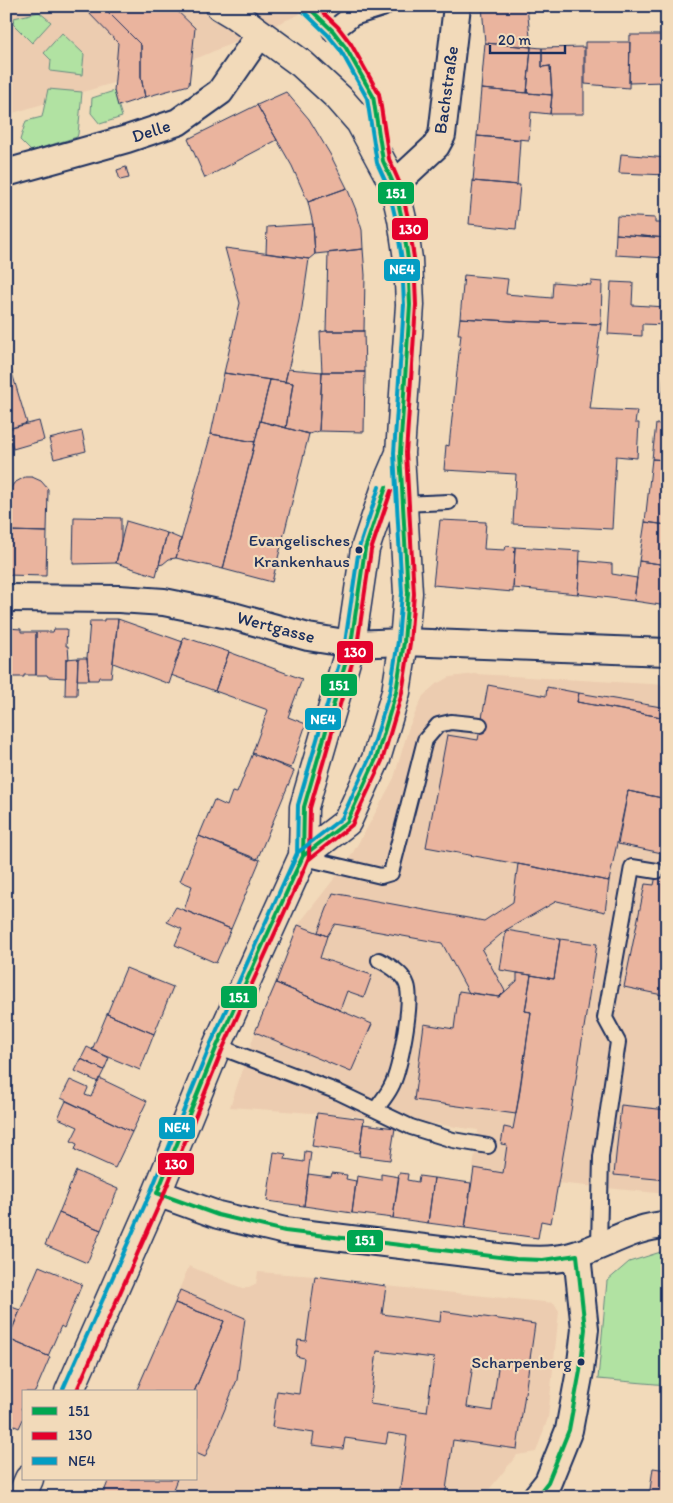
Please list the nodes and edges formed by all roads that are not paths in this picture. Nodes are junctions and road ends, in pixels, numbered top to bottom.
1 (307, 6) edge
2 (382, 6) edge
3 (457, 6) edge
4 (228, 9) edge
5 (333, 31) junction
6 (260, 34) junction
7 (6, 173) edge
8 (388, 173) junction
9 (400, 453) junction
10 (449, 502) dead end
11 (402, 504) junction
12 (6, 598) edge
13 (404, 642) junction
14 (350, 644) junction
15 (667, 652) edge
16 (480, 726) dead end
17 (303, 856) junction
18 (657, 871) dead end
19 (379, 960) dead end
20 (217, 1046) junction
21 (378, 1110) junction
22 (378, 1126) dead end
23 (488, 1146) dead end
24 (156, 1193) junction
25 (667, 1225) edge
26 (588, 1250) junction
27 (69, 1390) edge
28 (29, 1480) edge
29 (547, 1492) edge
30 (21, 1497) edge

1 - 5 lane
2 - 5 street
3 - 8 street, Bachstraße
4 - 6 main road
5 - 8 lane
6 - 7 street, Delle
6 - 8 main road
8 - 9 main road
9 - 11 main road
9 - 14 main road
10 - 11 lane
11 - 13 main road
12 - 14 street, Wertgasse
13 - 14 street, Wertgasse
13 - 15 street, Wertgasse
13 - 17 main road
14 - 17 main road
16 - 17 lane
17 - 20 main road
18 - 26 lane
19 - 21 lane
20 - 21 lane
20 - 24 main road
21 - 22 lane
21 - 23 lane
24 - 26 street
24 - 27 main road
25 - 26 street
26 - 29 street
28 - 30 main road

